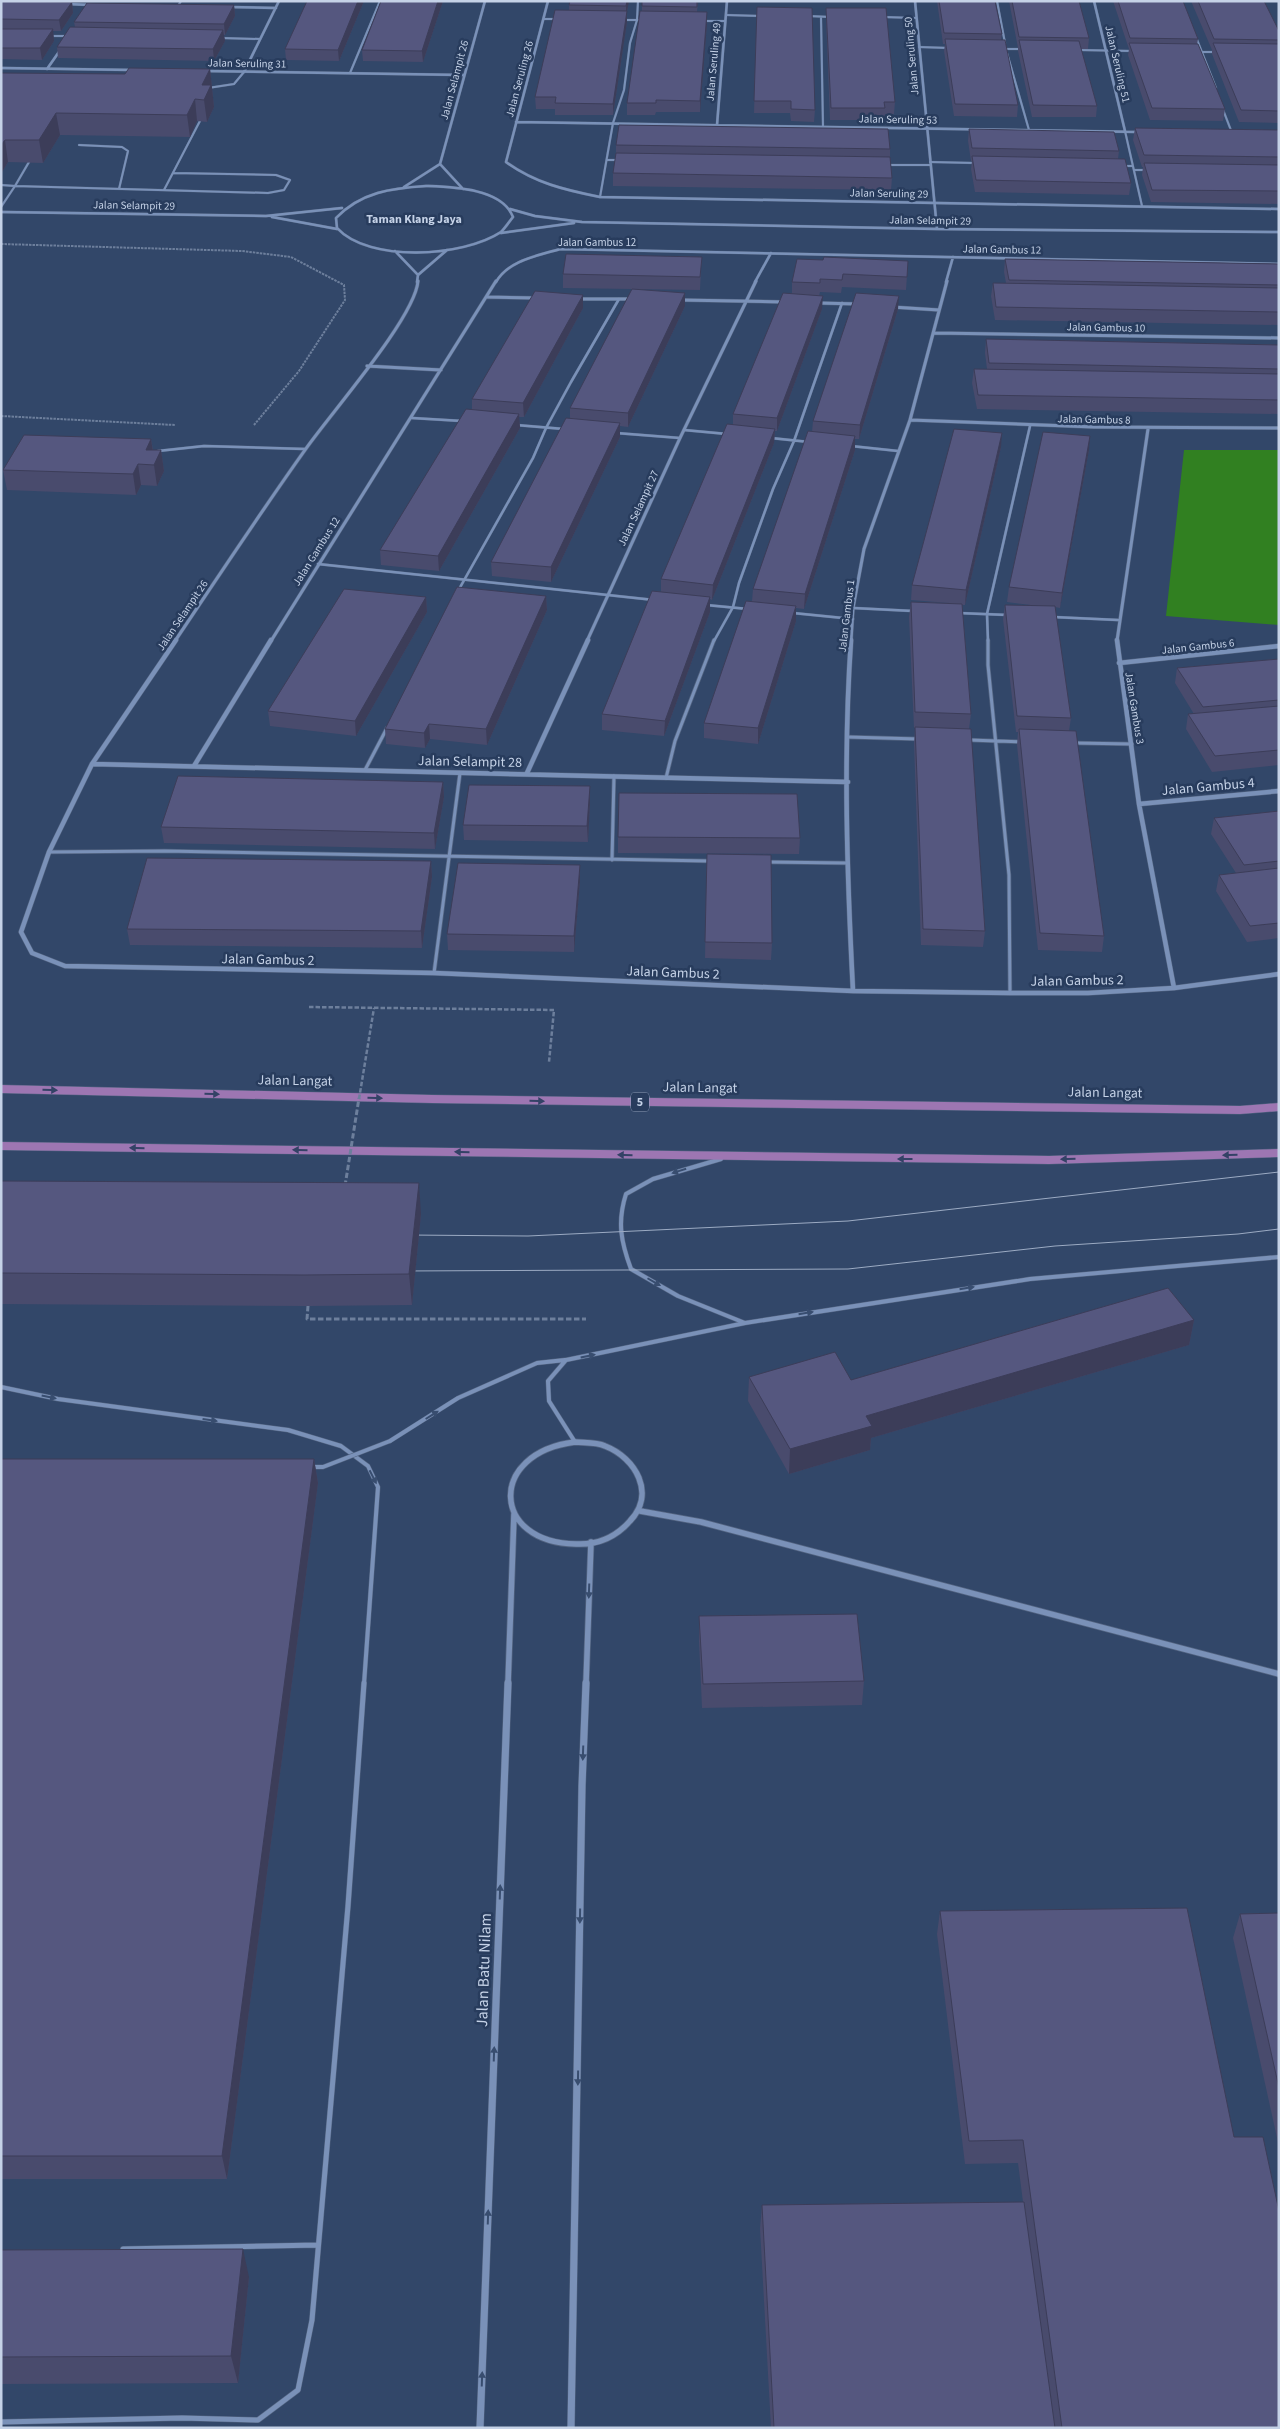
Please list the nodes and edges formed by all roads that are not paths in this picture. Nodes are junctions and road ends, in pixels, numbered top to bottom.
1 (79, 1) edge
2 (181, 1) edge
3 (279, 1) edge
4 (380, 1) edge
5 (485, 1) edge
6 (548, 1) edge
7 (638, 1) edge
8 (727, 1) edge
9 (915, 1) edge
10 (997, 1) edge
11 (1094, 1) edge
12 (58, 4) edge
13 (77, 5) junction
14 (178, 6) joint
15 (187, 6) edge
16 (224, 7) edge
17 (276, 8) junction
18 (86, 13) edge
19 (726, 15) junction
20 (764, 16) edge
21 (802, 16) edge
22 (821, 16) junction
23 (831, 17) edge
24 (878, 17) edge
25 (916, 18) junction
26 (544, 19) junction
27 (563, 19) edge
28 (619, 20) edge
29 (637, 20) junction
30 (647, 20) edge
31 (696, 21) edge
32 (725, 21) junction
33 (1196, 35) edge
34 (50, 36) edge
35 (70, 36) joint
36 (213, 38) edge
37 (260, 39) junction
38 (919, 47) junction
39 (958, 48) edge
40 (996, 49) edge
41 (1006, 49) junction
42 (1026, 49) edge
43 (1075, 50) edge
44 (1105, 50) junction
45 (1134, 51) edge
46 (1193, 52) edge
47 (1203, 52) junction
48 (1222, 52) edge
49 (1, 68) edge
50 (48, 69) junction
51 (136, 70) edge
52 (195, 71) edge
53 (244, 72) junction
54 (350, 74) junction
55 (463, 75) junction
56 (207, 88) edge
57 (217, 88) junction
58 (1216, 88) edge
59 (214, 93) dead end
60 (1222, 106) edge
61 (202, 117) edge
62 (516, 122) junction
63 (613, 123) junction
64 (717, 125) junction
65 (823, 127) junction
66 (927, 128) junction
67 (1029, 130) junction
68 (1125, 131) junction
69 (1144, 132) edge
70 (1222, 133) edge
71 (1232, 133) junction
72 (1241, 133) edge
73 (79, 145) edge
74 (606, 160) junction
75 (626, 160) edge
76 (29, 162) edge
77 (506, 162) joint
78 (930, 163) junction
79 (978, 163) edge
80 (440, 164) junction
81 (884, 164) edge
82 (1114, 166) edge
83 (1133, 168) junction
84 (1153, 170) edge
85 (173, 173) junction
86 (1, 186) edge
87 (15, 186) junction
88 (404, 187) junction
89 (119, 188) junction
90 (463, 189) junction
91 (164, 190) junction
92 (600, 197) junction
93 (934, 202) junction
94 (1142, 206) junction
95 (1, 207) edge
96 (342, 208) junction
97 (510, 209) junction
98 (1279, 209) edge
99 (1, 212) edge
100 (266, 216) junction
101 (582, 222) junction
102 (337, 229) junction
103 (937, 229) junction
104 (1279, 232) edge
105 (501, 233) junction
106 (447, 250) junction
107 (395, 251) junction
108 (771, 253) junction
109 (953, 257) junction
110 (1279, 264) edge
111 (418, 275) junction
112 (487, 297) junction
113 (544, 298) edge
114 (572, 298) edge
115 (619, 299) junction
116 (638, 300) edge
117 (677, 300) edge
118 (745, 301) junction
119 (794, 302) edge
120 (813, 302) edge
121 (842, 303) junction
122 (867, 305) edge
123 (885, 306) edge
124 (939, 310) junction
125 (934, 333) junction
126 (1279, 338) edge
127 (367, 366) junction
128 (441, 370) junction
129 (412, 418) junction
130 (910, 420) junction
131 (469, 422) edge
132 (508, 425) edge
133 (1030, 426) junction
134 (546, 428) junction
135 (1279, 428) edge
136 (565, 429) edge
137 (1148, 429) junction
138 (684, 430) junction
139 (613, 433) edge
140 (730, 434) edge
141 (680, 438) junction
142 (767, 438) edge
143 (794, 441) junction
144 (813, 442) edge
145 (842, 445) edge
146 (305, 449) junction
147 (898, 451) junction
148 (152, 452) edge
149 (318, 564) junction
150 (464, 580) junction
151 (608, 595) junction
152 (455, 597) edge
153 (656, 600) edge
154 (704, 604) edge
155 (733, 607) junction
156 (853, 608) junction
157 (752, 609) edge
158 (920, 611) edge
159 (789, 612) edge
160 (949, 612) edge
161 (988, 614) junction
162 (1016, 615) edge
163 (1044, 616) edge
164 (853, 619) junction
165 (1118, 620) junction
166 (1279, 646) edge
167 (1120, 663) junction
168 (387, 727) edge
169 (846, 737) junction
170 (926, 739) edge
171 (966, 740) edge
172 (996, 741) junction
173 (1026, 742) edge
174 (1064, 742) edge
175 (1133, 744) junction
176 (92, 764) junction
177 (194, 766) junction
178 (365, 770) junction
179 (460, 773) junction
180 (526, 773) junction
181 (614, 776) junction
182 (666, 778) junction
183 (848, 782) junction
184 (1279, 791) edge
185 (1139, 804) junction
186 (49, 852) junction
187 (449, 856) junction
188 (612, 860) junction
189 (716, 861) edge
190 (764, 862) edge
191 (846, 863) junction
192 (65, 966) joint
193 (434, 973) junction
194 (1279, 974) edge
195 (1174, 988) junction
196 (853, 991) junction
197 (1010, 993) junction
198 (1, 1089) edge
199 (1279, 1107) edge
200 (1, 1146) edge
201 (1279, 1154) edge
202 (726, 1157) junction
203 (1279, 1257) edge
204 (746, 1323) junction
205 (566, 1360) junction
206 (1, 1387) edge
207 (575, 1442) junction
208 (304, 1467) edge
209 (640, 1511) junction
210 (514, 1514) junction
211 (591, 1542) junction
212 (1279, 1674) edge
213 (318, 2245) junction
214 (120, 2250) edge
215 (1, 2422) edge
216 (480, 2428) edge
217 (571, 2428) edge

1 - 13 street
2 - 14 lane
3 - 17 street
4 - 54 lane
5 - 55 street, Jalan Selampit 26
6 - 26 street, Jalan Seruling 26
7 - 29 lane
8 - 19 street, Jalan Seruling 49
9 - 25 street, Jalan Seruling 50
10 - 41 lane
11 - 44 street, Jalan Seruling 51
12 - 13 street
13 - 18 street
14 - 15 street
16 - 17 street
17 - 37 street
19 - 20 lane
19 - 32 street, Jalan Seruling 49
21 - 22 lane
22 - 23 lane
22 - 65 lane
24 - 25 lane
25 - 38 street, Jalan Seruling 50
26 - 27 lane
26 - 62 street, Jalan Seruling 26
28 - 29 lane
29 - 30 lane
29 - 63 lane
31 - 32 lane
32 - 64 street, Jalan Seruling 49
33 - 47 lane
34 - 35 lane
35 - 50 street
36 - 37 lane
37 - 53 street
38 - 39 lane
38 - 66 street, Jalan Seruling 50
40 - 41 lane
41 - 42 lane
41 - 67 lane
43 - 44 lane
44 - 45 lane
44 - 68 street, Jalan Seruling 51
46 - 47 lane
47 - 48 lane
47 - 58 lane
49 - 50 street
50 - 51 street
52 - 53 street, Jalan Seruling 31
53 - 54 street, Jalan Seruling 31
53 - 57 lane
54 - 55 street, Jalan Seruling 31
55 - 80 street, Jalan Selampit 26
56 - 57 lane
57 - 59 lane
60 - 71 lane
61 - 85 lane
62 - 63 street, Jalan Seruling 53
62 - 77 street, Jalan Seruling 26
63 - 64 street, Jalan Seruling 53
63 - 74 lane
64 - 65 street, Jalan Seruling 53
65 - 66 street, Jalan Seruling 53
66 - 67 street, Jalan Seruling 53
66 - 78 street, Jalan Seruling 50
67 - 68 street, Jalan Seruling 53
68 - 69 street, Jalan Seruling 53
68 - 83 lane
70 - 71 street
71 - 72 street
73 - 89 lane
74 - 75 lane
74 - 92 lane
76 - 87 lane
77 - 92 street, Jalan Seruling 29
78 - 79 lane
78 - 81 lane
78 - 93 street, Jalan Seruling 50
80 - 88 street
80 - 90 street
82 - 83 lane
83 - 84 lane
83 - 94 lane
85 - 91 lane
85 - 91 lane
86 - 87 lane
87 - 89 lane
87 - 95 lane
88 - 90 street
88 - 96 street
89 - 91 lane
90 - 97 street
92 - 93 street, Jalan Seruling 29
93 - 94 street, Jalan Seruling 29
93 - 103 street, Jalan Seruling 50
94 - 98 street, Jalan Seruling 29
96 - 100 street, Jalan Selampit 29
96 - 102 street
97 - 101 street, Jalan Selampit 29
97 - 105 street
99 - 100 street, Jalan Selampit 29
100 - 102 street, Jalan Selampit 29
101 - 103 street, Jalan Selampit 29
101 - 105 street, Jalan Selampit 29
102 - 107 street, Jalan Selampit 29
103 - 104 street, Jalan Selampit 29
105 - 106 street, Jalan Selampit 29
106 - 107 street, Jalan Selampit 29
106 - 111 street
107 - 111 street
108 - 109 street, Jalan Gambus 12
108 - 112 street, Jalan Gambus 12
108 - 118 street, Jalan Selampit 27
109 - 110 street, Jalan Gambus 12
109 - 124 street, Jalan Gambus 1
111 - 127 street, Jalan Selampit 26
112 - 113 street
112 - 128 street, Jalan Gambus 12
114 - 115 street
115 - 116 street
115 - 134 lane
117 - 118 street
118 - 119 street
118 - 138 street, Jalan Selampit 27
120 - 121 street
121 - 122 street
121 - 143 lane
123 - 124 street
124 - 125 street, Jalan Gambus 1
125 - 126 street, Jalan Gambus 10
125 - 130 street, Jalan Gambus 1
127 - 128 street
127 - 146 street, Jalan Selampit 26
128 - 129 street, Jalan Gambus 12
129 - 131 lane
129 - 149 street, Jalan Gambus 12
130 - 133 street, Jalan Gambus 8
130 - 147 street, Jalan Gambus 1
132 - 134 lane
133 - 137 street, Jalan Gambus 8
133 - 161 lane
134 - 136 lane
134 - 150 lane
135 - 137 street, Jalan Gambus 8
137 - 165 street, Jalan Gambus 3
138 - 140 lane
138 - 141 street, Jalan Selampit 27
139 - 141 lane
141 - 151 street, Jalan Selampit 27
142 - 143 lane
143 - 144 lane
143 - 155 lane
145 - 147 lane
146 - 148 lane
146 - 176 street, Jalan Selampit 26
147 - 156 street, Jalan Gambus 1
149 - 150 lane
149 - 177 street, Jalan Gambus 12
150 - 151 lane
150 - 152 lane
151 - 153 lane
151 - 180 street, Jalan Selampit 27
154 - 155 lane
155 - 157 lane
155 - 182 lane
156 - 158 lane
156 - 164 street, Jalan Gambus 1
159 - 164 lane
160 - 161 lane
161 - 162 lane
161 - 172 lane
163 - 165 lane
164 - 169 street, Jalan Gambus 1
165 - 167 street, Jalan Gambus 3
166 - 167 street, Jalan Gambus 6
167 - 175 street, Jalan Gambus 3
168 - 178 lane
169 - 170 lane
169 - 183 street, Jalan Gambus 1
171 - 172 lane
172 - 173 lane
172 - 197 lane
174 - 175 lane
175 - 185 street, Jalan Gambus 3
176 - 177 street, Jalan Selampit 28
176 - 186 street, Jalan Selampit 26
177 - 178 street, Jalan Selampit 28
178 - 179 street, Jalan Selampit 28
179 - 180 street, Jalan Selampit 28
179 - 187 lane
180 - 181 street, Jalan Selampit 28
181 - 182 street, Jalan Selampit 28
181 - 188 lane
182 - 183 street, Jalan Selampit 28
183 - 191 street, Jalan Gambus 1
184 - 185 street, Jalan Gambus 4
185 - 195 street, Jalan Gambus 3
186 - 187 lane
186 - 192 street, Jalan Selampit 26
187 - 188 lane
187 - 193 lane
188 - 189 lane
190 - 191 lane
191 - 196 street, Jalan Gambus 1
192 - 193 street, Jalan Gambus 2
193 - 196 street, Jalan Gambus 2
194 - 195 street, Jalan Gambus 2
195 - 197 street, Jalan Gambus 2
196 - 197 street, Jalan Gambus 2
198 -> 199 highway, Jalan Langat / 5
202 -> 200 highway
201 -> 202 highway
202 -> 204 lane
204 -> 203 lane
205 -> 204 lane
205 - 207 lane
208 -> 205 lane, bridge
206 -> 213 lane
207 - 209 street
207 - 210 street
209 - 211 street
209 - 212 street
210 - 211 street
216 -> 210 street, Jalan Batu Nilam
211 -> 217 street
213 - 214 lane
213 - 215 lane

